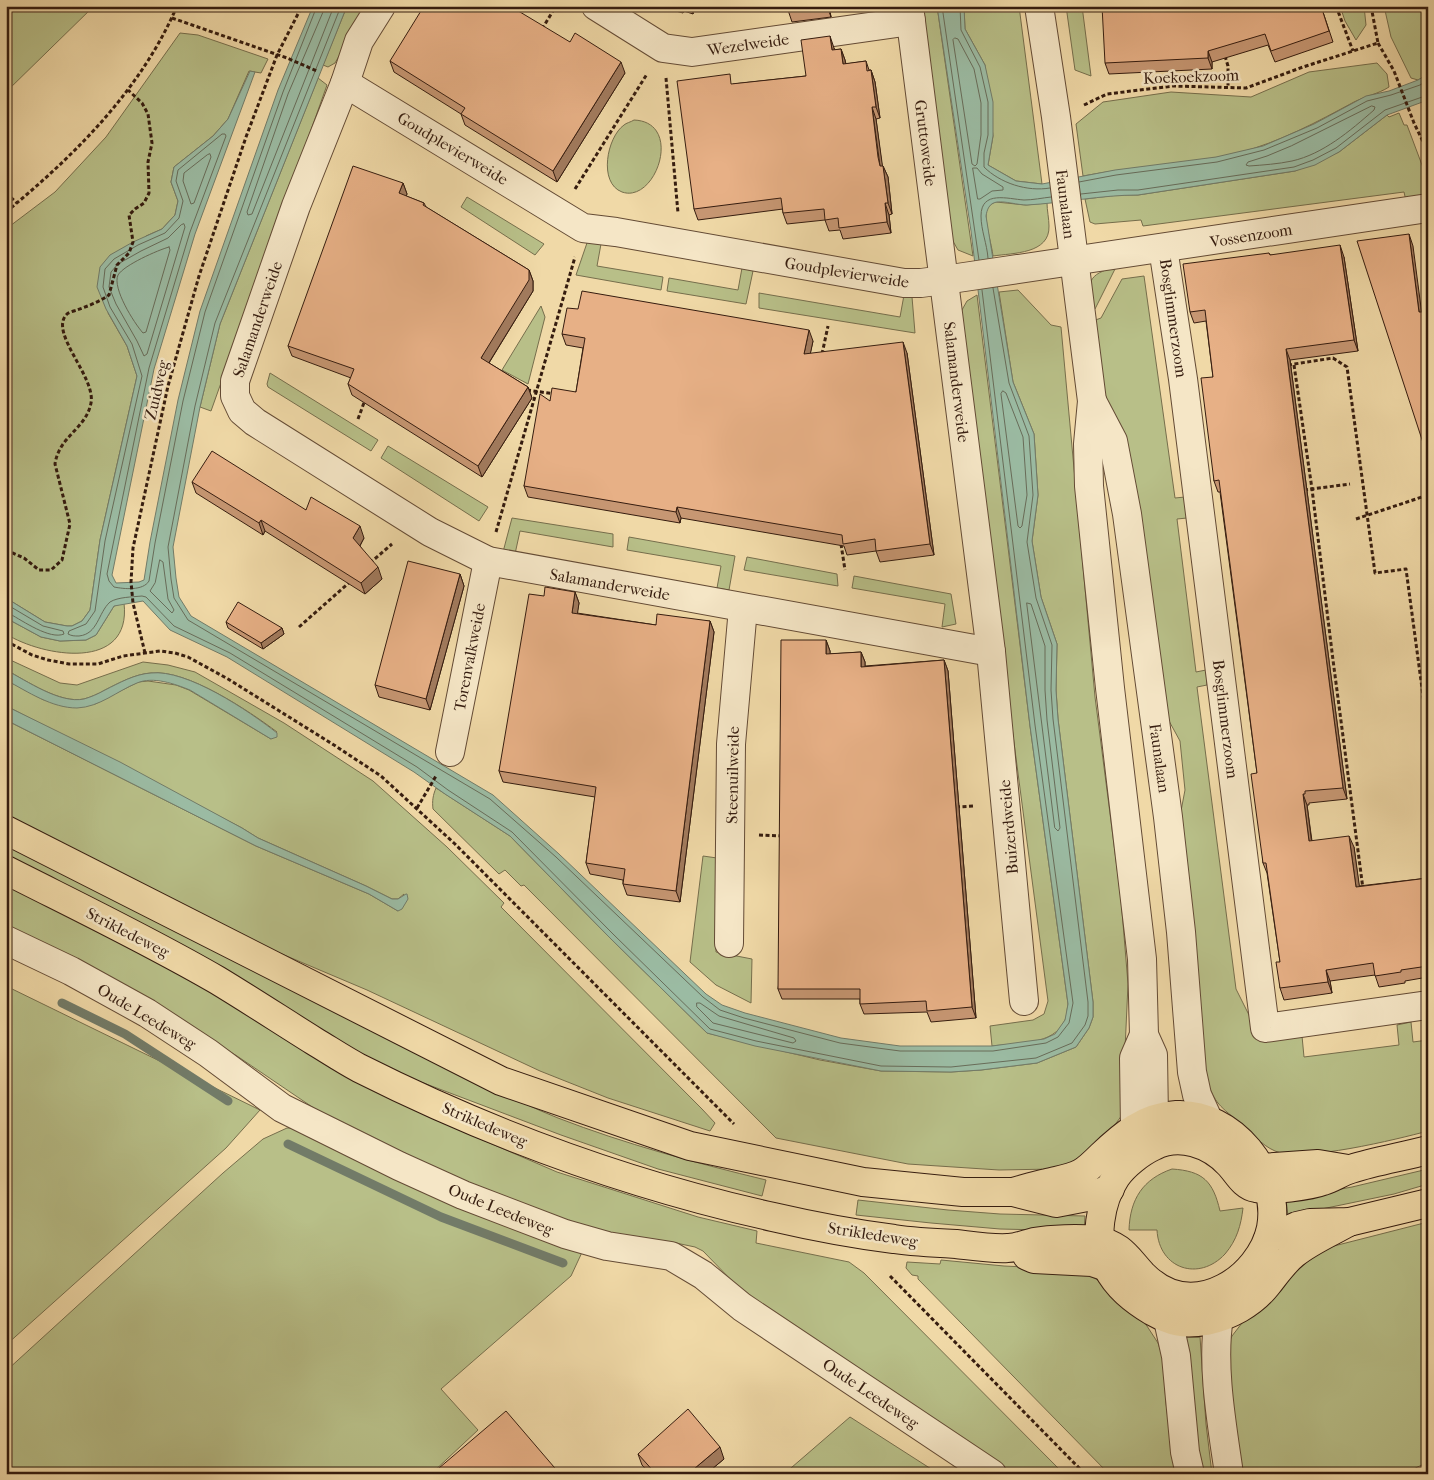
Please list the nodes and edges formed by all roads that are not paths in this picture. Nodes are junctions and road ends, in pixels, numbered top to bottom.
1 (380, 6) edge
2 (596, 6) edge
3 (1039, 6) edge
4 (910, 14) edge
5 (345, 83) junction
6 (1428, 208) edge
7 (1164, 248) junction
8 (1073, 261) junction
9 (952, 279) junction
10 (1092, 401) junction
11 (488, 561) junction
12 (743, 608) junction
13 (991, 652) junction
14 (450, 752) dead end
15 (6, 830) edge
16 (6, 870) edge
17 (6, 940) edge
18 (729, 943) dead end
19 (1024, 1002) dead end
20 (1428, 1005) edge
21 (1208, 1119) junction
22 (1144, 1122) junction
23 (1153, 1146) junction
24 (1428, 1150) edge
25 (1265, 1178) junction
26 (1110, 1190) junction
27 (1013, 1192) junction
28 (1428, 1203) edge
29 (1349, 1222) junction
30 (1268, 1238) junction
31 (1100, 1241) junction
32 (1009, 1248) junction
33 (1107, 1267) junction
34 (1221, 1290) junction
35 (1219, 1317) junction
36 (1168, 1320) junction
37 (992, 1474) edge
38 (1190, 1474) edge
39 (1228, 1474) edge

1 - 5 street
2 - 4 street, Wezelweide
3 - 8 street, Faunalaan
4 - 9 street, Gruttoweide
5 - 9 street, Goudplevierweide
5 - 11 street, Salamanderweide
6 - 7 street, Vossenzoom
7 - 8 street, Vossenzoom
7 - 20 street, Bosglimmerzoom
8 - 9 street, Goudplevierweide
8 - 10 street, Faunalaan
9 - 13 street, Salamanderweide
10 - 21 street, Faunalaan
10 - 22 street, Faunalaan
11 - 12 street, Salamanderweide
11 - 14 street, Torenvalkweide
12 - 13 street, Salamanderweide
12 - 18 street, Steenuilweide
13 - 19 street, Buizerdweide
15 - 27 main road
16 - 32 main road, Strikledeweg
17 - 37 street, Oude Leedeweg
21 - 22 main road
21 - 25 main road
22 - 23 main road
22 - 27 main road
23 - 25 main road
23 - 26 main road
24 - 25 main road
25 - 30 main road
26 - 27 main road
26 - 31 main road
28 - 29 main road
29 - 30 main road
29 - 35 main road
30 - 34 main road
31 - 32 main road, Strikledeweg
31 - 33 main road
31 - 34 main road
32 - 33 main road, Strikledeweg
33 - 36 main road
34 - 35 main road
35 - 36 main road
35 - 39 street
36 - 38 street

